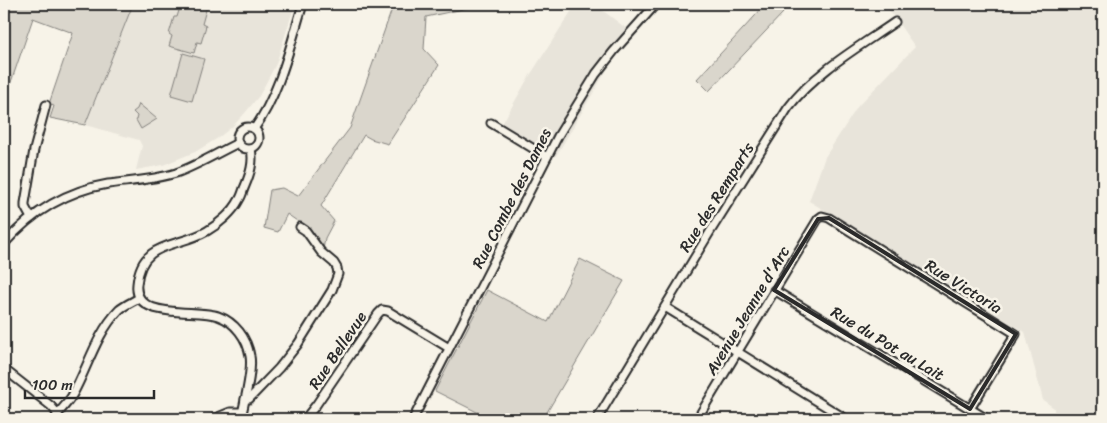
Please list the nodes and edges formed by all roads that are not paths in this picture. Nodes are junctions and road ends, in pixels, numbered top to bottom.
1 (303, 4) edge
2 (656, 4) edge
3 (895, 22) dead end
4 (46, 105) dead end
5 (491, 123) dead end
6 (254, 129) junction
7 (238, 143) junction
8 (251, 149) junction
9 (547, 158) junction
10 (822, 216) joint
11 (31, 218) junction
12 (300, 227) dead end
13 (4, 244) edge
14 (774, 290) junction
15 (139, 298) junction
16 (665, 307) junction
17 (449, 348) junction
18 (737, 352) junction
19 (4, 369) edge
20 (245, 398) junction
21 (970, 409) junction
22 (56, 416) edge
23 (242, 416) edge
24 (213, 419) edge
25 (305, 419) edge
26 (413, 419) edge
27 (597, 419) edge
28 (697, 419) edge
29 (846, 419) edge
30 (987, 419) edge

1 - 6 street
2 - 9 street, Rue Combe des Dames
3 - 16 street, Rue des Remparts
4 - 11 street
5 - 9 street
6 - 7 street
6 - 8 street
7 - 8 street
7 - 11 street
8 - 15 street
9 - 17 street, Rue Combe des Dames
10 - 14 street, Avenue Jeanne d'Arc
10 - 21 street, Rue Victoria
11 - 13 street
12 - 20 street
14 - 18 street, Avenue Jeanne d'Arc
14 - 21 street, Rue du Pot au Lait
15 - 20 street
15 - 22 street
16 - 18 street
16 - 27 street, Rue des Remparts
17 - 25 street, Rue Bellevue
17 - 26 street, Rue Combe des Dames
18 - 28 street, Avenue Jeanne d'Arc
18 - 29 street
19 - 22 street
20 - 23 street
21 - 30 street, Rue du Pot au Lait
23 - 24 street

